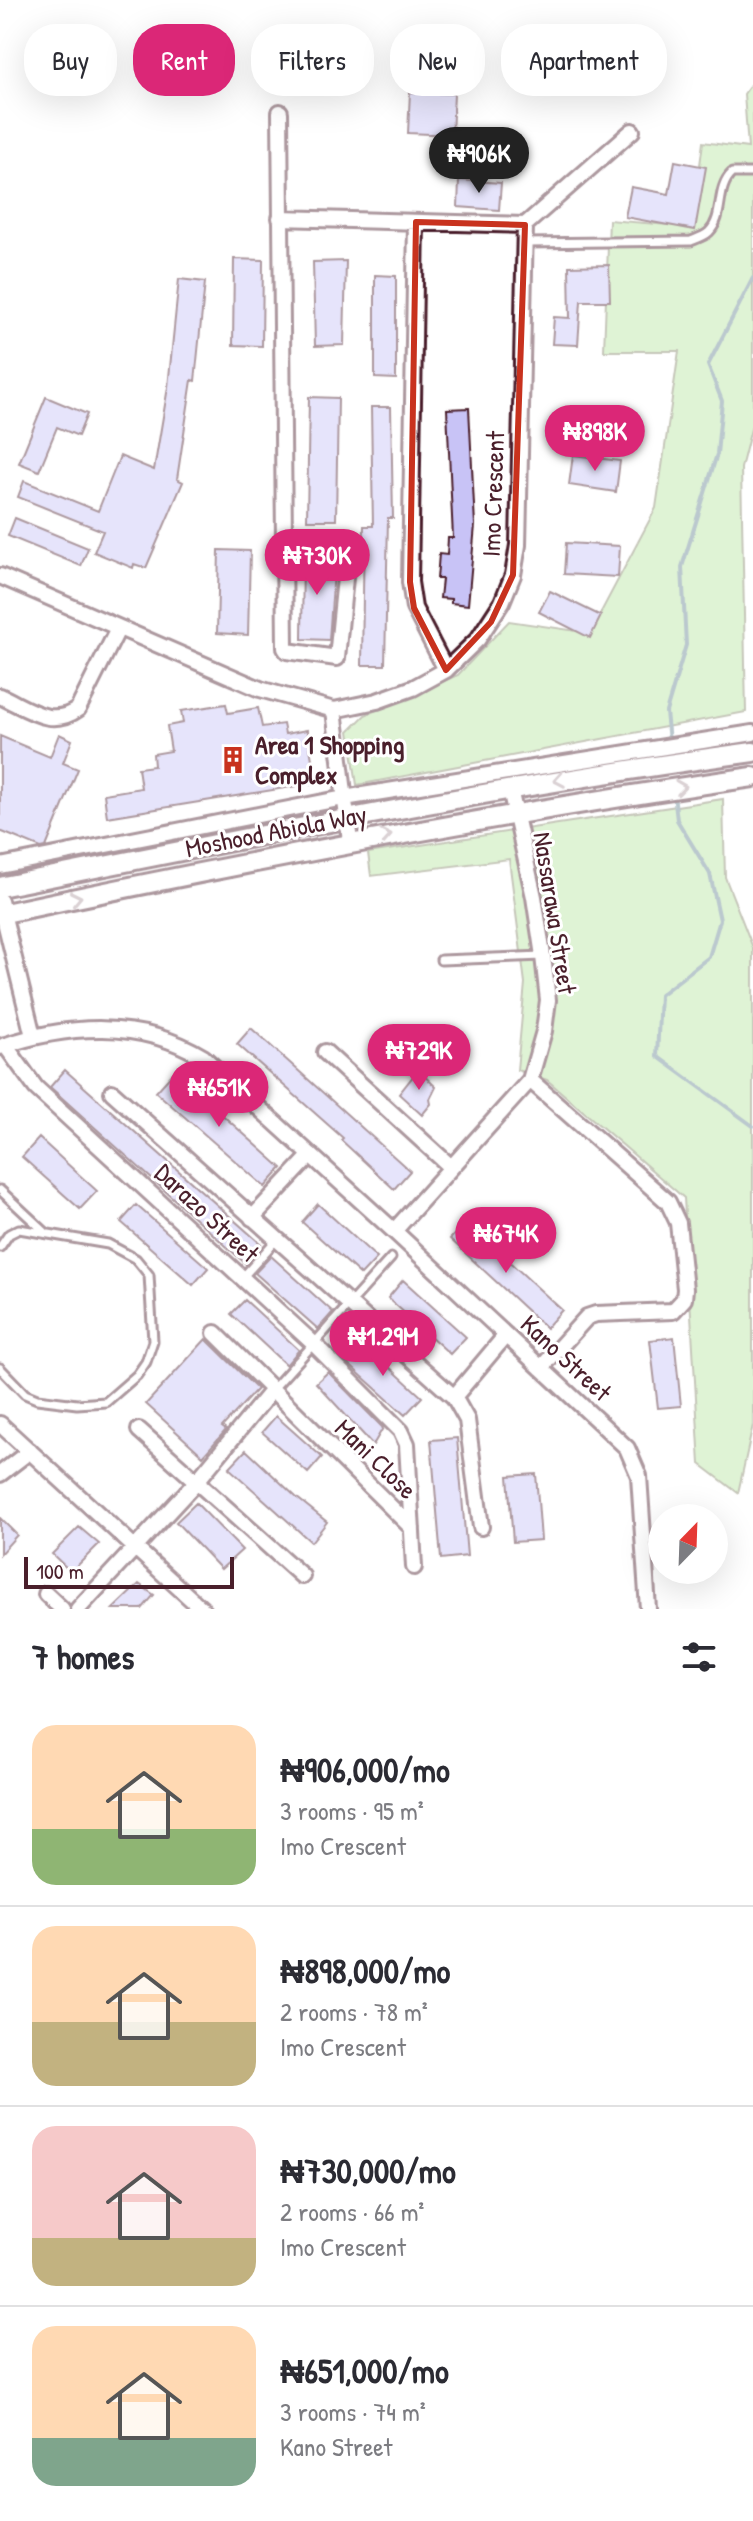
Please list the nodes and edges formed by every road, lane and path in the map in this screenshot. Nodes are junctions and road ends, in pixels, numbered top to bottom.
1 (280, 112) dead end
2 (632, 131) dead end
3 (753, 173) edge
4 (280, 218) junction
5 (416, 222) junction
6 (525, 225) junction
7 (525, 243) junction
8 (346, 568) dead end
9 (0, 576) edge
10 (118, 629) junction
11 (446, 670) junction
12 (0, 696) edge
13 (334, 710) junction
14 (753, 733) edge
15 (753, 752) edge
16 (753, 777) edge
17 (510, 789) junction
18 (344, 798) junction
19 (513, 813) junction
20 (347, 820) junction
21 (350, 842) junction
22 (0, 866) edge
23 (0, 887) edge
24 (1, 909) edge
25 (5, 936) edge
26 (543, 956) junction
27 (441, 960) dead end
28 (33, 1036) junction
29 (2, 1046) edge
30 (325, 1052) dead end
31 (530, 1080) junction
32 (112, 1092) dead end
33 (311, 1155) junction
34 (451, 1167) junction
35 (0, 1190) edge
36 (252, 1218) junction
37 (394, 1231) junction
38 (47, 1234) junction
39 (277, 1239) junction
40 (0, 1247) edge
41 (391, 1258) dead end
42 (242, 1278) junction
43 (351, 1304) junction
44 (215, 1333) dead end
45 (506, 1335) junction
46 (315, 1345) junction
47 (0, 1368) edge
48 (541, 1368) junction
49 (272, 1390) junction
50 (454, 1397) junction
51 (0, 1424) edge
52 (139, 1430) dead end
53 (30, 1451) junction
54 (0, 1474) edge
55 (197, 1481) junction
56 (481, 1527) dead end
57 (412, 1528) junction
58 (135, 1549) junction
59 (414, 1567) dead end
60 (302, 1576) dead end
61 (46, 1594) dead end
62 (62, 1609) edge
63 (78, 1609) edge
64 (202, 1609) edge
65 (648, 1609) edge

1 - 4 street
2 - 6 street
3 - 7 lane
4 - 5 street
4 - 8 street
5 - 6 street
5 - 11 street
6 - 7 street, Imo Crescent
7 - 11 street, Imo Crescent
9 - 10 street, Imo Crescent
10 - 12 street
10 - 13 street, Imo Crescent
11 - 13 street, Imo Crescent
13 - 18 street
14 - 18 street
15 -> 17 main road, Moshood Abiola Way
19 -> 16 main road, Moshood Abiola Way
17 - 19 street, Nassarawa Street
17 - 20 main road, Moshood Abiola Way
18 - 20 street
18 - 22 street
21 -> 19 main road, Moshood Abiola Way
19 - 26 street, Nassarawa Street
20 - 21 street
20 - 23 main road, Moshood Abiola Way
24 -> 21 main road, Moshood Abiola Way
24 - 25 street
25 - 28 street
26 - 27 lane
26 - 31 street, Nassarawa Street
28 - 29 street, Kano Street
28 - 33 street, Kano Street
29 - 42 street, Darazo Street
30 - 34 street
31 - 34 street, Nassarawa Street
31 - 48 street
32 - 36 street
33 - 36 street
33 - 37 street, Kano Street
34 - 37 street, Nassarawa Street
35 - 38 lane
36 - 39 street
37 - 45 street, Kano Street
38 - 40 lane
38 - 47 lane
39 - 42 lane
39 - 43 street
41 - 43 lane
42 - 46 street, Darazo Street
43 - 46 lane
43 - 50 street
44 - 49 street, Mani Close
45 - 48 street, Kano Street
45 - 50 street
46 - 49 lane
46 - 57 street, Darazo Street
48 - 65 street, Kano Street
49 - 55 street
49 - 57 street, Mani Close
50 - 56 street
51 - 53 street
52 - 55 street
53 - 54 street
53 - 58 street
55 - 58 street
55 - 60 street
57 - 59 street, Darazo Street
58 - 63 street
58 - 64 street
61 - 62 street

